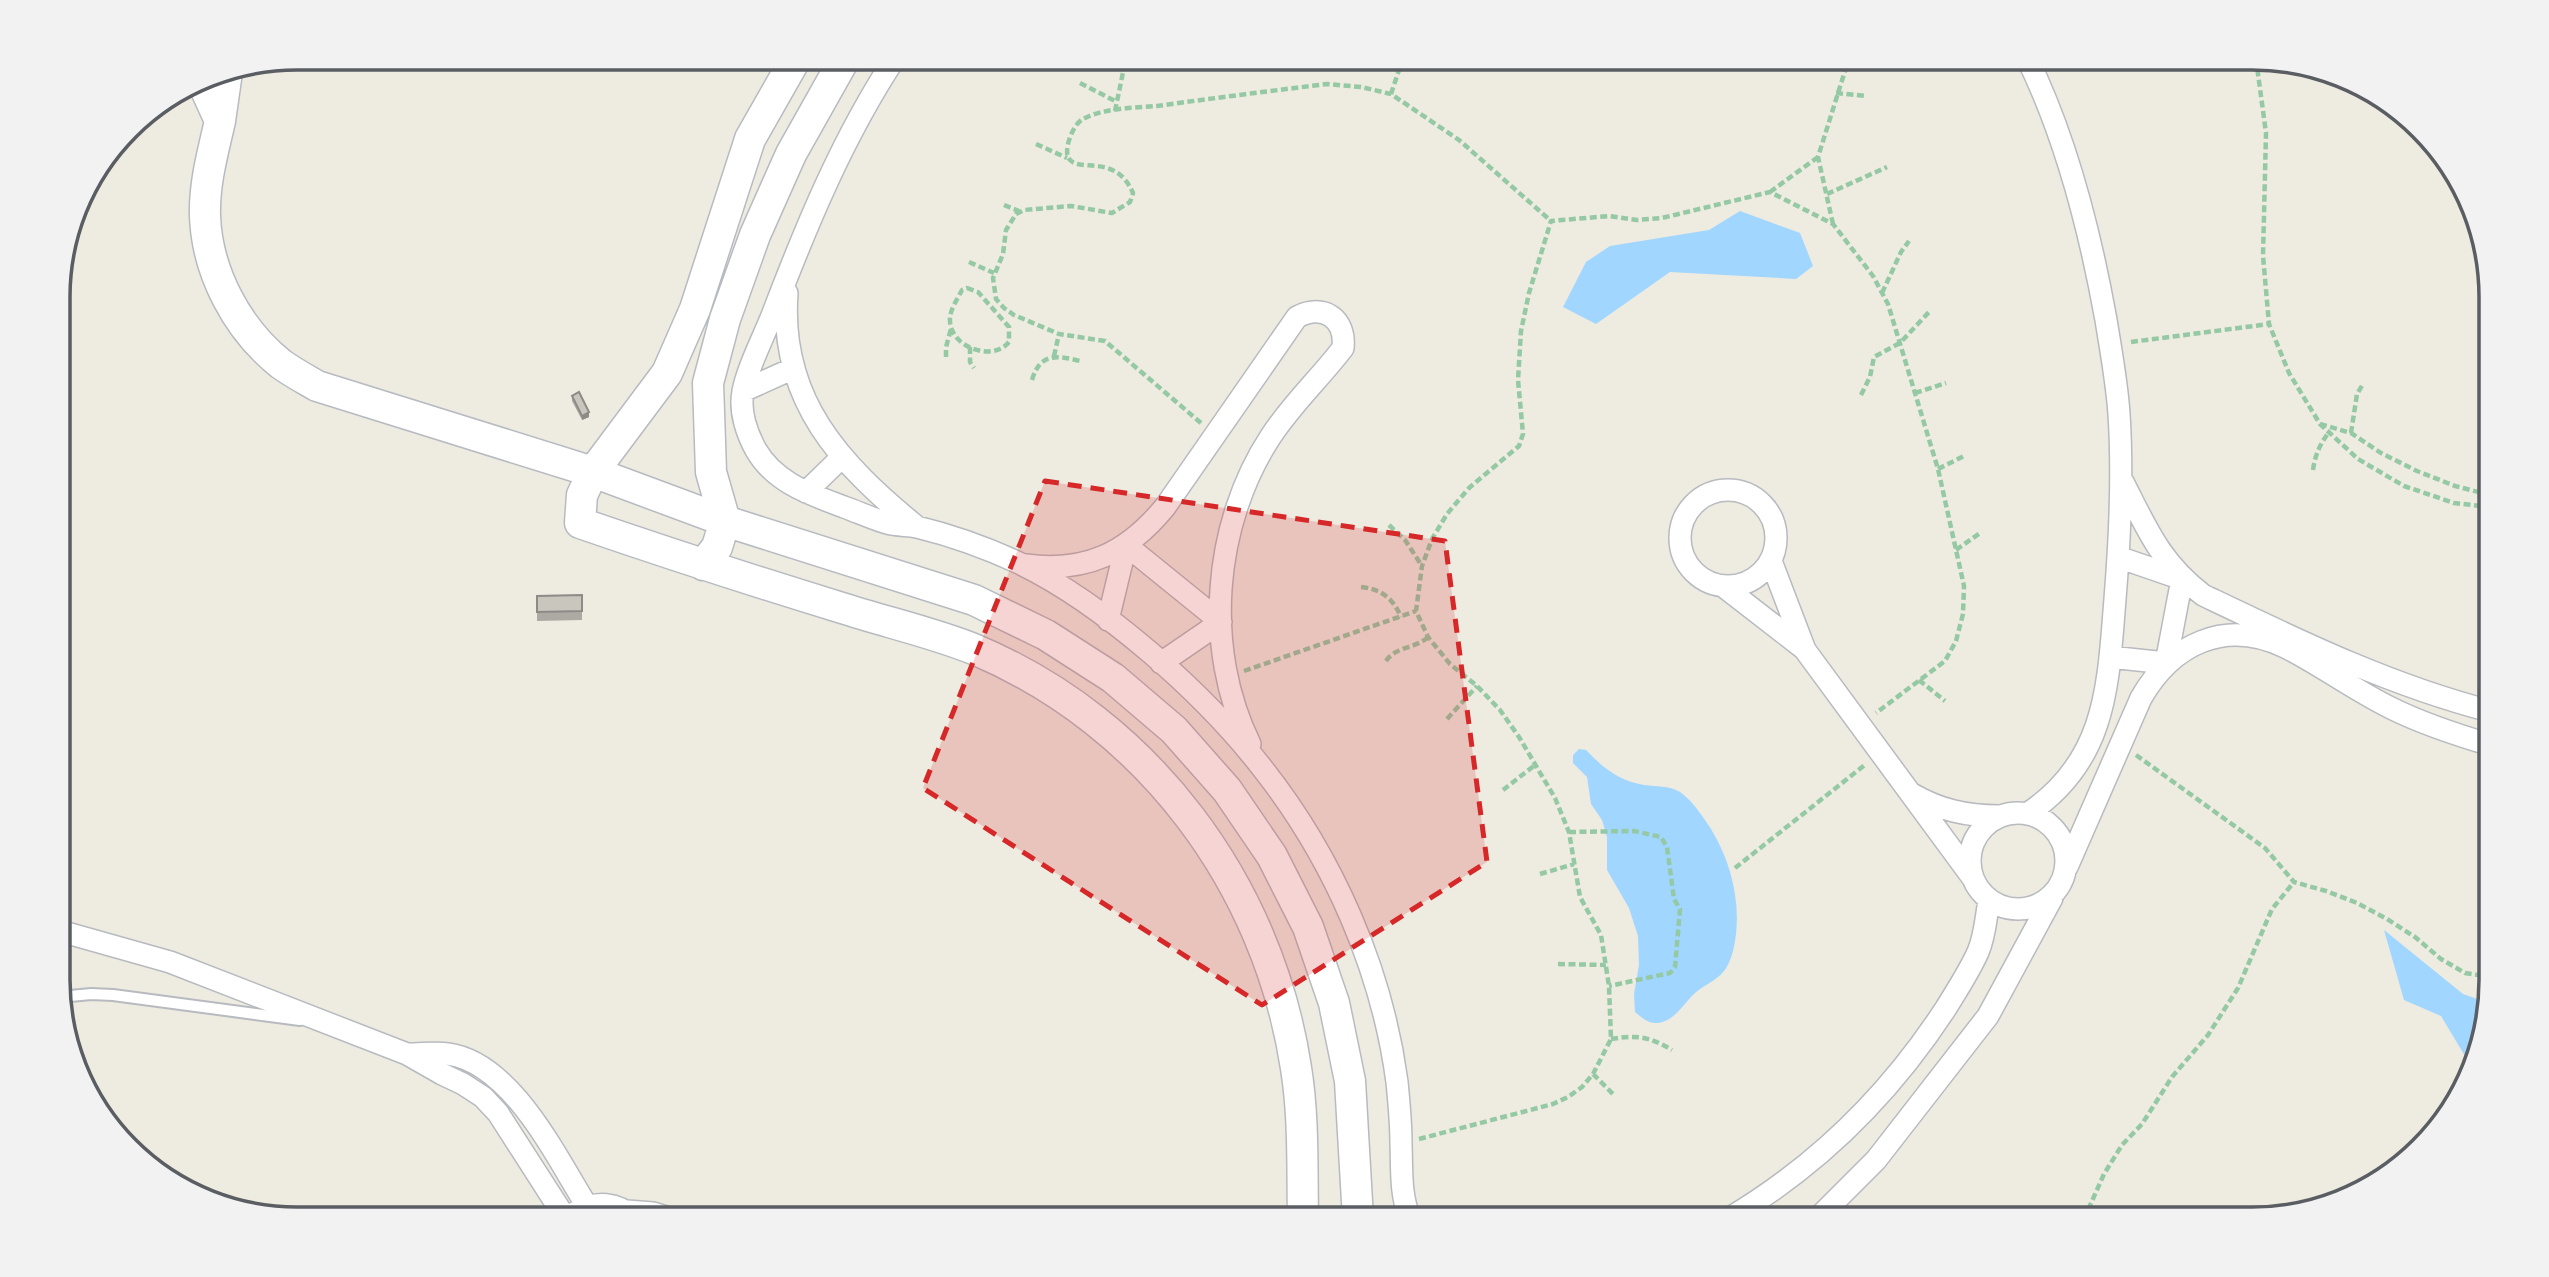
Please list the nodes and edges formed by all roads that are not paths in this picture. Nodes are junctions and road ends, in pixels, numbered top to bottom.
1 (789, 70) edge
2 (838, 70) edge
3 (887, 70) edge
4 (2032, 70) edge
5 (226, 82) edge
6 (206, 89) edge
7 (220, 121) junction
8 (788, 274) junction
9 (794, 368) junction
10 (743, 391) junction
11 (841, 458) junction
12 (593, 472) junction
13 (2122, 480) junction
14 (806, 492) junction
15 (725, 521) junction
16 (917, 527) junction
17 (1126, 545) junction
18 (2118, 557) junction
19 (1771, 561) junction
20 (1021, 564) junction
21 (703, 565) junction
22 (2182, 579) junction
23 (1723, 586) junction
24 (1108, 620) junction
25 (1221, 622) junction
26 (1805, 650) junction
27 (2110, 657) junction
28 (1161, 663) junction
29 (2166, 663) junction
30 (2345, 673) junction
31 (2479, 707) edge
32 (2479, 741) edge
33 (1260, 765) junction
34 (1907, 791) junction
35 (2027, 814) junction
36 (1999, 816) junction
37 (2067, 867) junction
38 (1972, 877) junction
39 (2052, 898) junction
40 (1989, 900) junction
41 (70, 934) edge
42 (71, 996) edge
43 (330, 1024) junction
44 (407, 1054) junction
45 (499, 1079) junction
46 (483, 1097) junction
47 (587, 1206) joint
48 (559, 1207) edge
49 (617, 1207) edge
50 (1303, 1207) edge
51 (1357, 1207) edge
52 (1407, 1207) edge
53 (1746, 1207) edge
54 (1829, 1207) edge

1 - 12 main road
2 - 15 main road
3 - 8 street
4 - 13 street
5 - 7 main road
6 - 7 main road
7 - 12 main road
8 - 9 street
8 - 10 street
9 - 10 street
9 - 11 street
10 - 14 street
11 - 14 street
11 - 16 street
12 - 15 main road
12 - 21 main road
13 - 18 street
13 - 22 street
14 - 16 street
15 - 21 main road
15 - 51 main road
16 - 20 street
17 - 20 street
17 - 24 street
17 - 25 street
17 - 25 street
18 - 22 street
18 - 27 street
19 - 23 street
19 - 23 street
19 - 26 street
20 - 24 street
21 - 50 main road
22 - 29 street
22 - 30 street
23 - 26 street
24 - 28 street
25 - 28 street
25 - 33 street
26 - 34 street
27 - 29 street
27 - 35 street
28 - 33 street
29 - 30 street
29 - 37 street
30 - 31 street
30 - 32 street
33 - 52 street
34 - 36 street
34 - 38 street
35 - 36 street
35 - 37 street
36 - 38 street
37 - 39 street
38 - 40 street
39 - 40 street
39 - 54 street
40 - 53 street
41 - 43 street
42 - 43 lane
43 - 44 street
44 - 45 street
44 - 46 street
45 - 46 street
45 - 47 street
46 - 48 street
47 - 49 street

